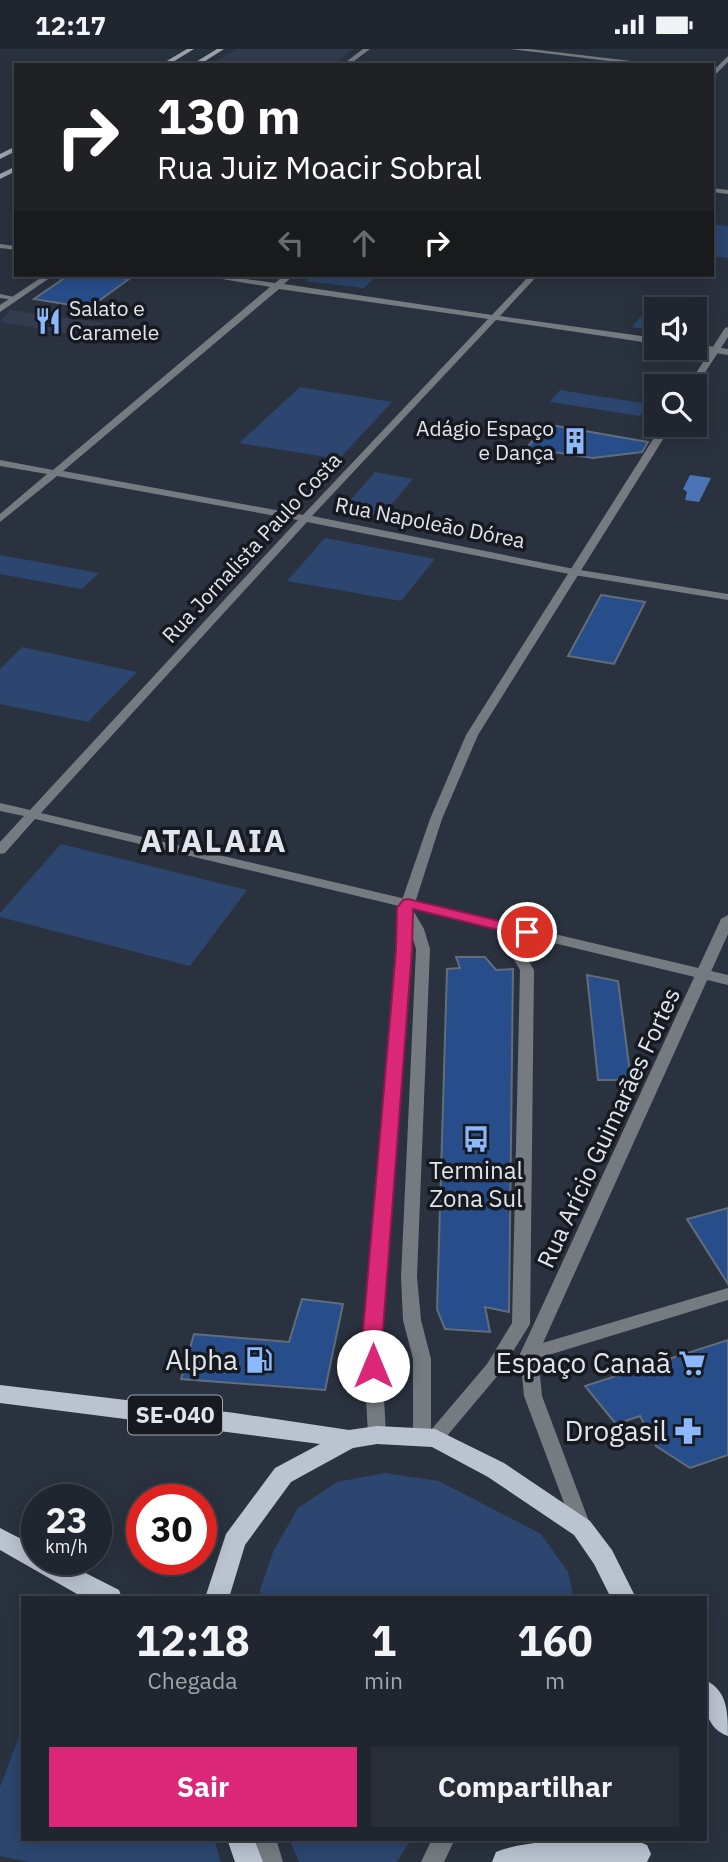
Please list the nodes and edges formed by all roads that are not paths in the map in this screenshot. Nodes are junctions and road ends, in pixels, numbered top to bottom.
1 (191, 49) edge
2 (221, 49) edge
3 (367, 49) edge
4 (513, 49) edge
5 (549, 51) edge
6 (728, 58) edge
7 (540, 59) dead end
8 (166, 63) edge
9 (197, 63) edge
10 (348, 63) edge
11 (646, 63) edge
12 (714, 72) edge
13 (728, 72) edge
14 (47, 277) edge
15 (217, 277) edge
16 (288, 277) edge
17 (532, 277) edge
18 (278, 285) junction
19 (0, 296) edge
20 (15, 298) junction
21 (0, 309) edge
22 (494, 317) junction
23 (728, 330) edge
24 (644, 339) edge
25 (707, 348) edge
26 (715, 349) junction
27 (728, 352) edge
28 (699, 374) edge
29 (659, 437) edge
30 (0, 463) edge
31 (56, 473) junction
32 (305, 517) junction
33 (0, 519) edge
34 (574, 572) junction
35 (728, 597) edge
36 (0, 807) edge
37 (33, 815) junction
38 (0, 850) edge
39 (407, 906) junction
40 (728, 919) edge
41 (502, 926) junction
42 (705, 975) junction
43 (728, 980) edge
44 (728, 1294) edge
45 (529, 1354) junction
46 (0, 1394) edge
47 (377, 1435) junction
48 (429, 1438) junction
49 (349, 1440) junction
50 (582, 1528) junction
51 (0, 1538) edge
52 (83, 1590) edge
53 (103, 1596) edge
54 (218, 1596) edge
55 (621, 1596) edge
56 (707, 1695) edge
57 (728, 1724) edge
58 (241, 1841) edge
59 (266, 1841) edge
60 (443, 1841) edge
61 (634, 1852) edge
62 (249, 1862) edge
63 (272, 1862) edge
64 (432, 1862) edge
65 (506, 1862) edge

1 - 8 main road
2 - 9 main road
3 - 10 street
4 - 5 street
5 - 7 street
5 - 11 street
6 - 12 street
12 - 13 street
14 - 20 street
15 - 18 street
16 - 18 street
17 - 22 street, Rua Jornalista Paulo Costa
18 - 22 street
18 - 31 street
19 - 20 street
20 - 21 street
22 - 24 street
22 - 32 street, Rua Jornalista Paulo Costa
23 - 26 street
25 - 26 street
26 - 27 street
26 - 28 street
29 - 34 street
30 - 31 street, Rua Napoleão Dórea
31 - 32 street, Rua Napoleão Dórea
31 - 33 street
32 - 34 street, Rua Napoleão Dórea
32 - 37 street, Rua Jornalista Paulo Costa
34 - 35 street, Rua Napoleão Dórea
34 - 39 street
36 - 37 street
37 - 38 street, Rua Jornalista Paulo Costa
37 - 39 street
39 - 41 street
39 - 47 street
39 - 48 street
40 - 42 street, Rua Arício Guimarães Fortes
41 - 42 street
41 - 48 street
42 - 43 street
42 - 45 street, Rua Arício Guimarães Fortes
44 - 45 street
45 - 50 street
46 - 49 main road, SE-040
47 - 48 main road, SE-040
47 - 49 main road, SE-040
48 - 50 main road, SE-040
49 - 54 main road, SE-040
50 - 55 main road, SE-040
51 - 52 main road
52 - 53 main road
56 - 57 main road
58 - 62 main road
59 - 63 street
60 - 64 street
61 - 65 main road

